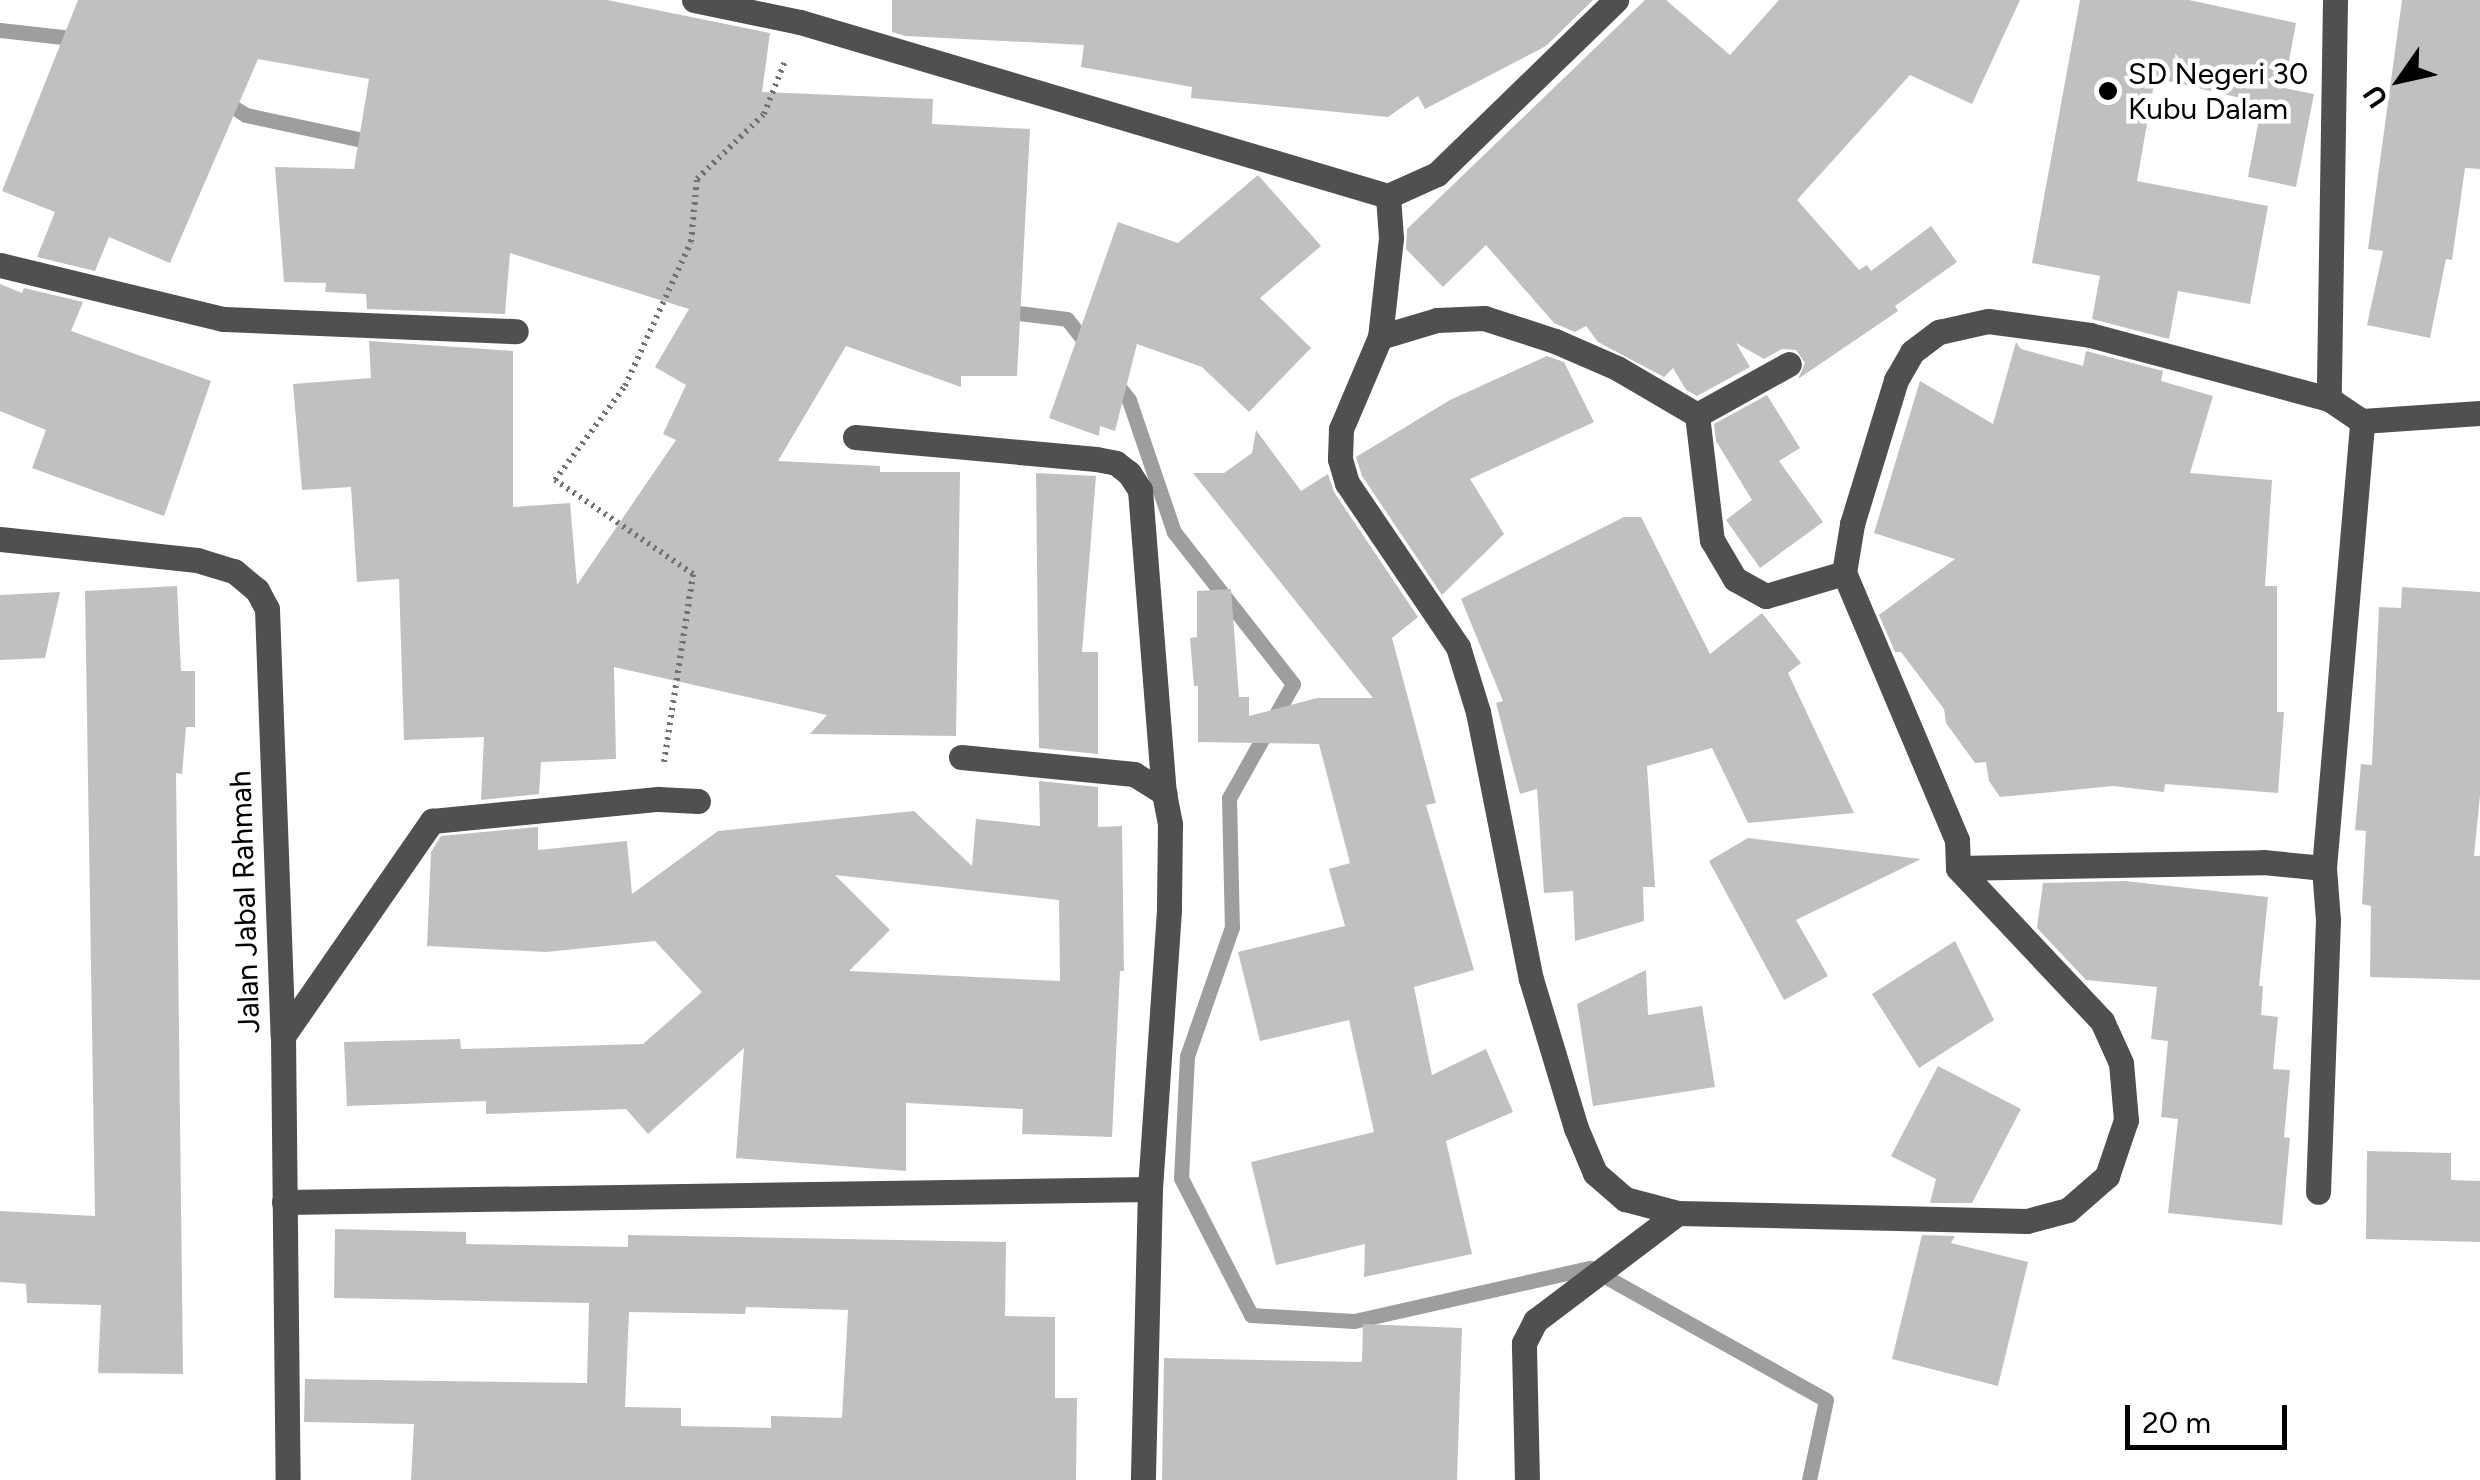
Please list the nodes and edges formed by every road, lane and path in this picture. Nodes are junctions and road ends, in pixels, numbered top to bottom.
1 (694, 0) edge
2 (1616, 0) edge
3 (2335, 0) edge
4 (800, 22) junction
5 (1388, 196) junction
6 (0, 265) edge
7 (516, 332) dead end
8 (1380, 336) junction
9 (1789, 364) dead end
10 (2329, 399) junction
11 (2480, 412) edge
12 (1697, 416) junction
13 (2362, 421) junction
14 (855, 437) dead end
15 (0, 540) edge
16 (1844, 573) junction
17 (960, 757) dead end
18 (1164, 792) junction
19 (658, 799) junction
20 (698, 801) dead end
21 (1958, 868) junction
22 (2324, 868) junction
23 (284, 1036) junction
24 (1150, 1189) junction
25 (2318, 1192) dead end
26 (284, 1202) junction
27 (1678, 1213) junction
28 (288, 1480) edge
29 (1143, 1480) edge
30 (1527, 1480) edge

1 - 4 street
2 - 5 street
3 - 10 street
4 - 5 street
4 - 19 path
5 - 8 street
6 - 7 street
8 - 12 street
8 - 27 street
9 - 12 street
10 - 13 street
10 - 16 street
11 - 13 street
12 - 16 street
13 - 22 street
14 - 18 street
15 - 23 street, Jalan Jabal Rahmah
16 - 21 street
17 - 18 street
18 - 24 street
19 - 20 street
19 - 23 street
21 - 22 street
21 - 27 street
22 - 25 street
23 - 26 street, Jalan Jabal Rahmah
24 - 26 street
24 - 29 street
26 - 28 street, Jalan Jabal Rahmah
27 - 30 street

